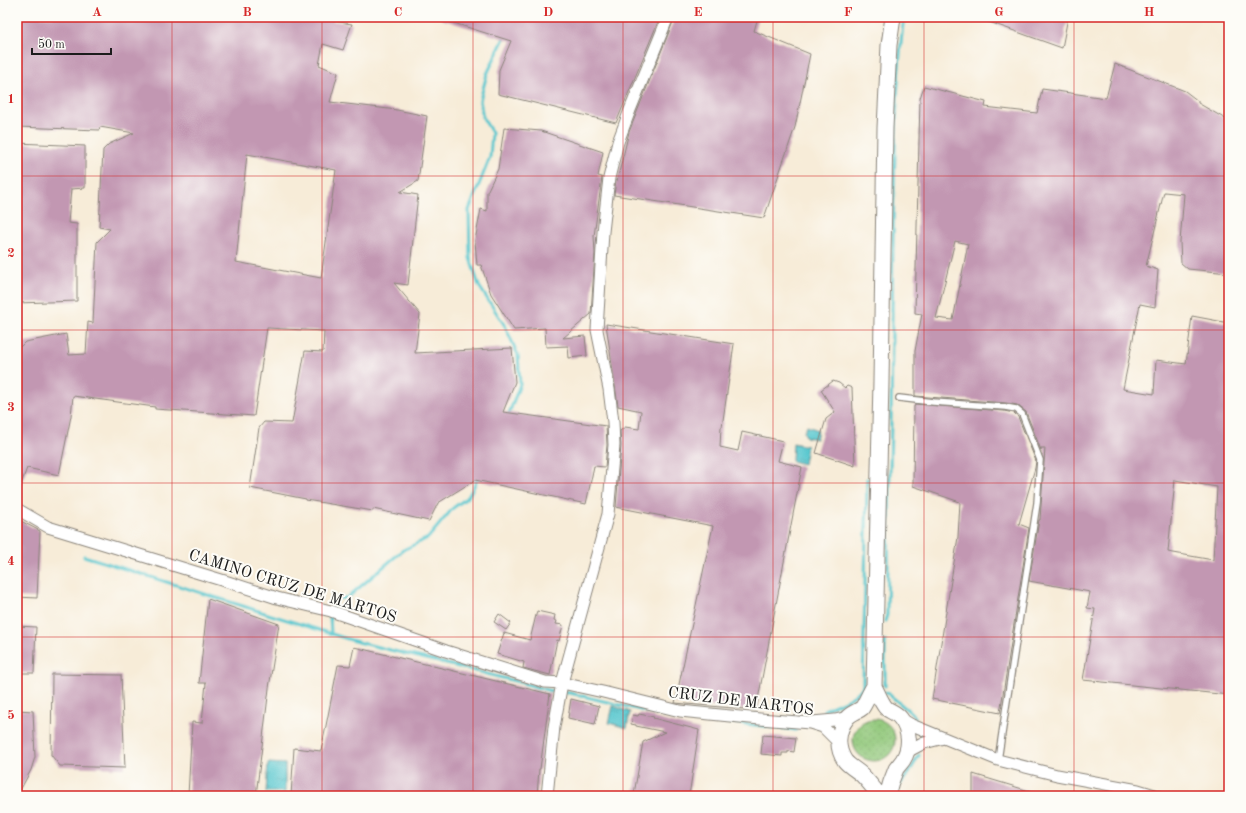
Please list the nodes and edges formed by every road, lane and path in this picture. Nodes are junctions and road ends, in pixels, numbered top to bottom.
1 (668, 17) edge
2 (893, 17) edge
3 (899, 398) dead end
4 (17, 509) edge
5 (874, 686) junction
6 (561, 689) junction
7 (848, 717) junction
8 (900, 718) junction
9 (810, 723) junction
10 (944, 738) junction
11 (839, 743) junction
12 (907, 752) junction
13 (998, 760) junction
14 (897, 768) junction
15 (860, 773) junction
16 (547, 796) edge
17 (880, 796) edge
18 (887, 796) edge
19 (1158, 796) edge

1 - 6 street
2 - 5 main road
3 - 13 lane
4 - 6 street, CAMINO CRUZ DE MARTOS
5 - 7 main road
5 - 8 main road
6 - 9 street, CRUZ DE MARTOS
6 - 16 street
7 - 9 street
7 - 11 main road
8 - 10 street
8 - 12 main road
9 - 11 street, CRUZ DE MARTOS
10 - 12 street
10 - 13 street
11 - 15 main road
12 - 14 main road
13 - 19 street
14 - 15 main road
14 - 18 main road
15 - 17 main road

